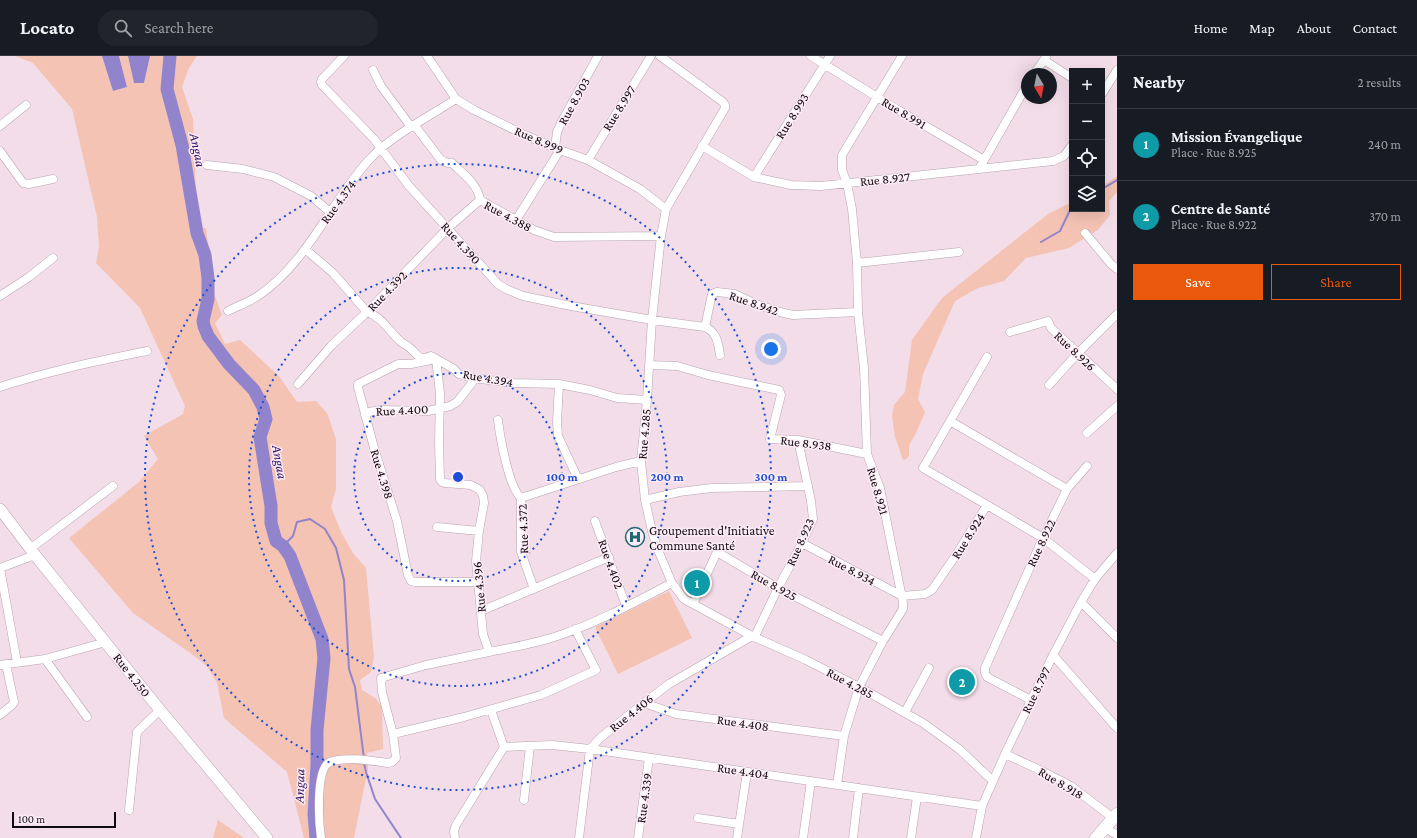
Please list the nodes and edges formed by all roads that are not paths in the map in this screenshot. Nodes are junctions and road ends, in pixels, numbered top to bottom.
1 (344, 56) edge
2 (427, 56) edge
3 (598, 56) edge
4 (651, 56) edge
5 (660, 56) edge
6 (811, 56) edge
7 (830, 56) edge
8 (902, 56) edge
9 (1045, 58) edge
10 (824, 65) junction
11 (1038, 68) edge
12 (373, 70) dead end
13 (1117, 70) edge
14 (1069, 76) edge
15 (1105, 89) edge
16 (1021, 95) edge
17 (877, 97) junction
18 (456, 99) junction
19 (26, 105) dead end
20 (0, 126) edge
21 (415, 126) junction
22 (702, 146) junction
23 (382, 148) junction
24 (557, 149) junction
25 (1069, 149) edge
26 (0, 151) edge
27 (588, 160) junction
28 (984, 160) junction
29 (207, 165) dead end
30 (979, 169) junction
31 (754, 177) junction
32 (53, 179) dead end
33 (847, 183) junction
34 (480, 200) junction
35 (666, 208) junction
36 (330, 212) junction
37 (516, 220) junction
38 (448, 228) junction
39 (1085, 233) dead end
40 (661, 236) junction
41 (305, 249) junction
42 (959, 252) dead end
43 (53, 258) dead end
44 (857, 263) junction
45 (1117, 269) edge
46 (0, 296) edge
47 (228, 311) dead end
48 (367, 312) junction
49 (858, 312) junction
50 (1117, 314) edge
51 (652, 320) junction
52 (705, 326) junction
53 (1010, 332) dead end
54 (148, 351) dead end
55 (1078, 353) junction
56 (720, 355) dead end
57 (987, 357) dead end
58 (436, 359) junction
59 (649, 365) junction
60 (472, 378) junction
61 (298, 384) dead end
62 (559, 384) junction
63 (1049, 385) dead end
64 (0, 387) edge
65 (1117, 389) edge
66 (647, 400) junction
67 (1117, 406) edge
68 (439, 407) junction
69 (365, 415) junction
70 (498, 420) dead end
71 (950, 420) junction
72 (1087, 433) dead end
73 (798, 440) junction
74 (867, 454) junction
75 (641, 461) junction
76 (1087, 466) dead end
77 (578, 479) junction
78 (112, 486) dead end
79 (808, 486) junction
80 (1067, 489) junction
81 (522, 498) junction
82 (645, 500) junction
83 (987, 505) junction
84 (0, 509) edge
85 (595, 521) dead end
86 (437, 527) dead end
87 (479, 531) junction
88 (1043, 538) junction
89 (802, 543) junction
90 (32, 552) junction
91 (1117, 553) edge
92 (609, 557) junction
93 (0, 568) edge
94 (1095, 579) junction
95 (477, 582) junction
96 (672, 583) junction
97 (778, 588) junction
98 (534, 589) junction
99 (902, 596) junction
100 (1081, 602) junction
101 (693, 604) junction
102 (626, 606) junction
103 (481, 611) junction
104 (575, 629) junction
105 (753, 636) junction
106 (1117, 638) edge
107 (883, 641) junction
108 (106, 642) junction
109 (489, 652) junction
110 (1053, 655) junction
111 (45, 659) junction
112 (17, 662) junction
113 (3, 664) edge
114 (929, 668) dead end
115 (859, 687) junction
116 (1031, 700) junction
117 (644, 703) junction
118 (160, 710) junction
119 (491, 710) junction
120 (905, 712) junction
121 (0, 715) edge
122 (88, 717) dead end
123 (1117, 728) edge
124 (393, 734) junction
125 (844, 736) junction
126 (530, 746) junction
127 (504, 747) junction
128 (590, 749) junction
129 (1005, 754) junction
130 (649, 758) junction
131 (747, 772) junction
132 (993, 781) junction
133 (811, 782) junction
134 (837, 785) junction
135 (859, 788) junction
136 (917, 797) junction
137 (524, 800) dead end
138 (982, 806) junction
139 (129, 810) dead end
140 (1115, 816) edge
141 (698, 818) dead end
142 (739, 824) junction
143 (1105, 828) junction
144 (1117, 835) edge
145 (266, 838) edge
146 (321, 838) edge
147 (455, 838) edge
148 (579, 838) edge
149 (638, 838) edge
150 (737, 838) edge
151 (803, 838) edge
152 (853, 838) edge
153 (912, 838) edge
154 (976, 838) edge
155 (1096, 838) edge

1 - 23 street, Rue 4.390
2 - 18 street, Rue 8.999
3 - 24 street, Rue 8.903
4 - 27 street, Rue 8.997
5 - 22 street, Rue 4.285
6 - 10 street, Rue 8.991
7 - 10 street, Rue 8.993
8 - 17 street, Rue 8.921
9 - 11 street
9 - 14 street
10 - 17 street, Rue 8.991
10 - 31 street, Rue 8.993
12 - 21 street, Rue 4.388
13 - 15 street
16 - 28 street
17 - 28 street, Rue 8.991
17 - 33 street, Rue 8.921
18 - 21 street, Rue 4.374
18 - 24 street, Rue 8.999
19 - 20 street
21 - 23 street, Rue 4.374
21 - 34 street, Rue 4.388
22 - 31 street, Rue 8.927
22 - 35 street, Rue 4.285
23 - 36 street, Rue 4.374
23 - 38 street, Rue 4.390
24 - 27 street, Rue 8.999
24 - 37 street
25 - 30 street, Rue 8.927
26 - 32 street
27 - 35 street, Rue 8.999
28 - 30 street
29 - 36 street
30 - 33 street, Rue 8.927
31 - 33 street, Rue 8.927
33 - 44 street, Rue 8.921
34 - 37 street, Rue 4.388
34 - 38 street, Rue 4.392
35 - 40 street, Rue 4.285
36 - 41 street, Rue 4.374
37 - 40 street, Rue 4.388
38 - 48 street, Rue 4.392
38 - 51 street, Rue 4.390
39 - 45 street
40 - 51 street, Rue 4.285
41 - 47 street, Rue 4.374
41 - 48 street, Rue 4.394
42 - 44 street
43 - 46 street
44 - 49 street, Rue 8.921
48 - 58 street, Rue 4.394
48 - 61 street, Rue 4.392
49 - 52 street, Rue 8.942
49 - 74 street, Rue 8.921
50 - 55 street
51 - 52 street
51 - 59 street, Rue 4.285
52 - 56 street
53 - 55 street, Rue 8.926
54 - 64 street
55 - 63 street
55 - 65 street, Rue 8.926
57 - 71 street
58 - 60 street, Rue 4.394
58 - 68 street, Rue 4.396
58 - 69 street, Rue 4.398
59 - 66 street, Rue 4.285
59 - 73 street, Rue 8.938
60 - 62 street, Rue 4.394
60 - 68 street, Rue 4.400
62 - 66 street, Rue 4.394
62 - 77 street
66 - 75 street, Rue 4.285
67 - 72 street
68 - 69 street, Rue 4.400
68 - 87 street, Rue 4.396
69 - 95 street, Rue 4.398
70 - 81 street
71 - 80 street
71 - 83 street
73 - 74 street, Rue 8.938
73 - 79 street, Rue 8.923
74 - 99 street, Rue 8.921
75 - 77 street, Rue 4.372
75 - 82 street, Rue 4.285
76 - 80 street, Rue 8.922
77 - 81 street, Rue 4.372
78 - 90 street
79 - 82 street
79 - 89 street, Rue 8.923
80 - 88 street, Rue 8.922
81 - 98 street, Rue 4.372
82 - 96 street, Rue 4.285
83 - 88 street, Rue 8.924
83 - 99 street, Rue 8.924
84 - 90 main road, Rue 4.250
85 - 92 street, Rue 4.402
86 - 87 street
87 - 95 street, Rue 4.396
88 - 94 street, Rue 8.924
88 - 116 street, Rue 8.922
89 - 97 street, Rue 8.923
89 - 99 street, Rue 8.934
90 - 93 street
90 - 108 main road, Rue 4.250
91 - 94 street, Rue 8.797
92 - 98 street
92 - 102 street, Rue 4.402
93 - 112 street
94 - 100 street, Rue 8.797
95 - 103 street, Rue 4.396
96 - 101 street, Rue 4.285
96 - 102 street
97 - 101 street, Rue 8.925
97 - 105 street, Rue 8.923
97 - 107 street, Rue 8.925
98 - 103 street
99 - 107 street, Rue 8.921
100 - 106 street
100 - 110 street, Rue 8.797
101 - 105 street, Rue 4.285
102 - 104 street
103 - 109 street, Rue 4.396
104 - 109 street
104 - 119 street
105 - 115 street, Rue 4.285
105 - 117 street, Rue 4.406
107 - 115 street, Rue 8.921
108 - 111 street
108 - 118 main road, Rue 4.250
109 - 124 street
110 - 116 street, Rue 8.797
110 - 123 street
111 - 112 street
111 - 122 street
112 - 113 street
113 - 121 street
114 - 120 street
115 - 120 street, Rue 4.285
115 - 125 street, Rue 8.921
116 - 129 street, Rue 8.797
117 - 125 street, Rue 4.408
117 - 128 street, Rue 4.406
118 - 139 street
118 - 145 main road, Rue 4.250
119 - 124 street
119 - 127 street
120 - 132 street, Rue 4.285
124 - 146 street
125 - 134 street, Rue 8.921
126 - 127 street, Rue 4.404
126 - 128 street, Rue 4.404
126 - 137 street
127 - 147 street
128 - 130 street, Rue 4.404
128 - 148 street
129 - 132 street, Rue 8.797
129 - 140 street, Rue 8.918
130 - 131 street, Rue 4.404
130 - 149 street, Rue 4.339
131 - 133 street, Rue 4.404
131 - 142 street
132 - 138 street, Rue 8.797
133 - 134 street, Rue 4.404
133 - 151 street
134 - 135 street, Rue 4.404
135 - 136 street, Rue 4.404
135 - 152 street
136 - 138 street, Rue 4.404
136 - 153 street
138 - 154 street, Rue 8.797
140 - 143 highway
141 - 142 street
142 - 150 street
143 - 144 street
143 - 155 highway

